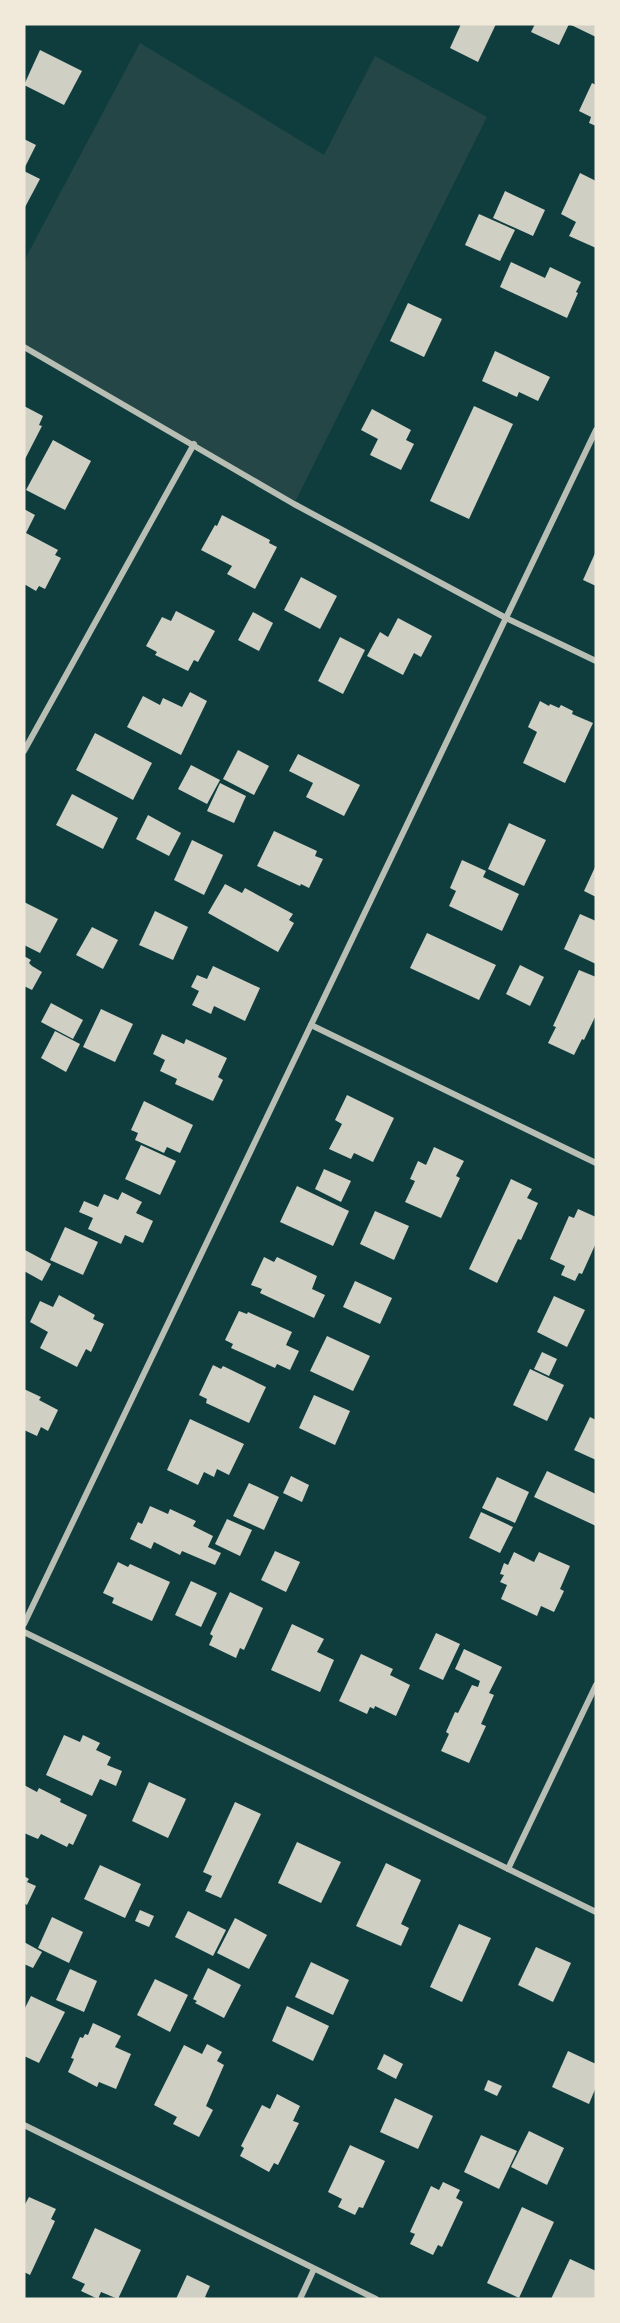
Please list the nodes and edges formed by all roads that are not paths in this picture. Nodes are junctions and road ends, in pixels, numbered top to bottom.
1 (24, 347) edge
2 (596, 430) edge
3 (194, 444) junction
4 (506, 618) junction
5 (596, 662) edge
6 (24, 751) edge
7 (311, 1024) junction
8 (596, 1163) edge
9 (24, 1624) edge
10 (24, 1632) edge
11 (596, 1685) edge
12 (508, 1869) junction
13 (596, 1912) edge
14 (24, 2125) edge
15 (314, 2269) junction
16 (300, 2299) edge
17 (376, 2299) edge

1 - 3 street
2 - 4 street
3 - 4 street
3 - 6 street
4 - 5 street
4 - 7 street
7 - 8 street
7 - 9 street
10 - 12 street
11 - 12 street
12 - 13 street
14 - 15 street
15 - 16 street
15 - 17 street

